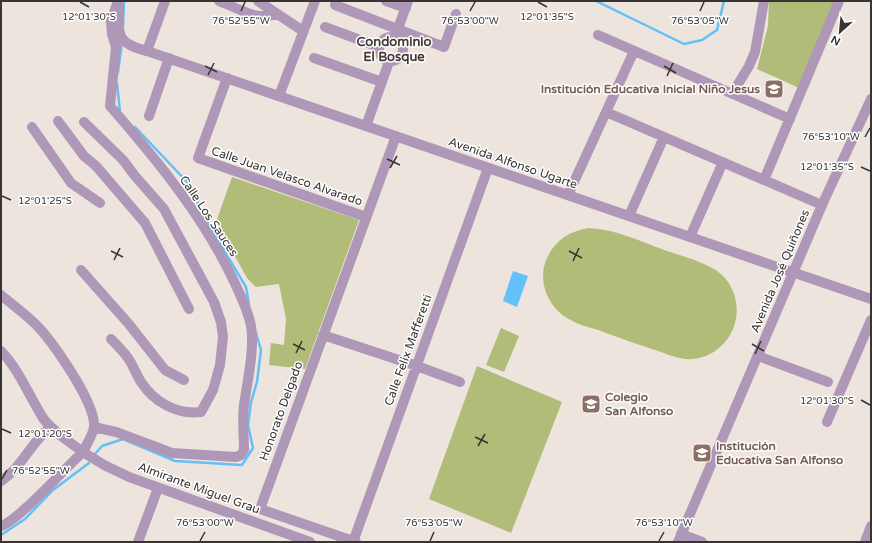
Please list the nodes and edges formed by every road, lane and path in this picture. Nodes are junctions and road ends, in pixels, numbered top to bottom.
1 (118, 1) edge
2 (165, 1) edge
3 (219, 1) edge
4 (258, 1) edge
5 (315, 1) edge
6 (337, 1) edge
7 (386, 1) edge
8 (764, 1) edge
9 (839, 1) edge
10 (407, 5) edge
11 (277, 14) junction
12 (456, 14) dead end
13 (325, 27) dead end
14 (303, 31) junction
15 (396, 33) junction
16 (598, 35) dead end
17 (379, 47) junction
18 (147, 51) junction
19 (634, 51) junction
20 (169, 58) junction
21 (314, 58) dead end
22 (389, 62) junction
23 (227, 78) junction
24 (382, 82) junction
25 (732, 94) junction
26 (279, 96) junction
27 (871, 99) edge
28 (606, 112) junction
29 (149, 116) dead end
30 (790, 119) junction
31 (58, 121) dead end
32 (84, 122) dead end
33 (366, 126) junction
34 (32, 127) dead end
35 (396, 136) junction
36 (664, 137) junction
37 (724, 162) junction
38 (488, 168) junction
39 (764, 180) junction
40 (568, 195) junction
41 (100, 203) dead end
42 (822, 205) junction
43 (629, 216) junction
44 (366, 218) junction
45 (690, 237) junction
46 (81, 270) dead end
47 (793, 272) junction
48 (1, 294) edge
49 (871, 299) edge
50 (189, 309) dead end
51 (871, 320) edge
52 (322, 335) junction
53 (111, 339) dead end
54 (758, 356) junction
55 (3, 357) edge
56 (417, 366) junction
57 (184, 380) dead end
58 (460, 382) dead end
59 (828, 382) dead end
60 (827, 422) dead end
61 (94, 427) junction
62 (50, 428) junction
63 (83, 452) junction
64 (1, 481) edge
65 (158, 488) junction
66 (1, 526) edge
67 (871, 526) edge
68 (680, 538) edge
69 (138, 542) edge
70 (310, 542) edge
71 (354, 542) edge
72 (702, 542) edge
73 (865, 542) edge

1 - 18 street, Avenida Alfonso Ugarte
1 - 61 street, Calle Los Sauces
2 - 18 street
3 - 11 street
4 - 11 street
5 - 14 street
6 - 15 street
7 - 10 street
8 - 25 street
9 - 30 street
10 - 15 street
11 - 14 street
12 - 15 street
13 - 17 street
14 - 26 street
15 - 17 street
15 - 22 street
16 - 19 street
17 - 22 street
18 - 20 street, Avenida Alfonso Ugarte
19 - 25 street
19 - 28 street
20 - 23 street, Avenida Alfonso Ugarte
20 - 29 street
21 - 24 street
22 - 24 street
23 - 26 street, Avenida Alfonso Ugarte
23 - 44 street, Calle Juan Velasco Alvarado
24 - 33 street
25 - 30 street
26 - 33 street, Avenida Alfonso Ugarte
27 - 42 street, Avenida José Quiñones
28 - 36 street
28 - 40 street
30 - 39 street
31 - 50 street
32 - 53 street
33 - 35 street, Avenida Alfonso Ugarte
34 - 41 street
35 - 38 street, Avenida Alfonso Ugarte
35 - 44 street, Honorato Delgado
36 - 37 street
36 - 43 street
37 - 39 street
37 - 45 street
38 - 40 street, Avenida Alfonso Ugarte
38 - 56 street, Calle Felix Mafferetti
39 - 42 street
40 - 43 street, Avenida Alfonso Ugarte
42 - 47 street, Avenida José Quiñones
43 - 45 street, Avenida Alfonso Ugarte
44 - 52 street, Honorato Delgado
45 - 47 street, Avenida Alfonso Ugarte
46 - 57 street
47 - 49 street, Avenida Alfonso Ugarte
47 - 54 street, Avenida José Quiñones
48 - 61 street
51 - 60 street
52 - 56 street
52 - 71 street, Honorato Delgado
54 - 59 street
54 - 68 street, Avenida José Quiñones
55 - 62 street
56 - 58 street
56 - 71 street, Calle Felix Mafferetti
61 - 63 street
62 - 63 street, Almirante Miguel Grau
62 - 64 street
63 - 65 street, Almirante Miguel Grau
63 - 66 street
65 - 69 street
65 - 70 street, Almirante Miguel Grau
67 - 73 street
68 - 72 street

